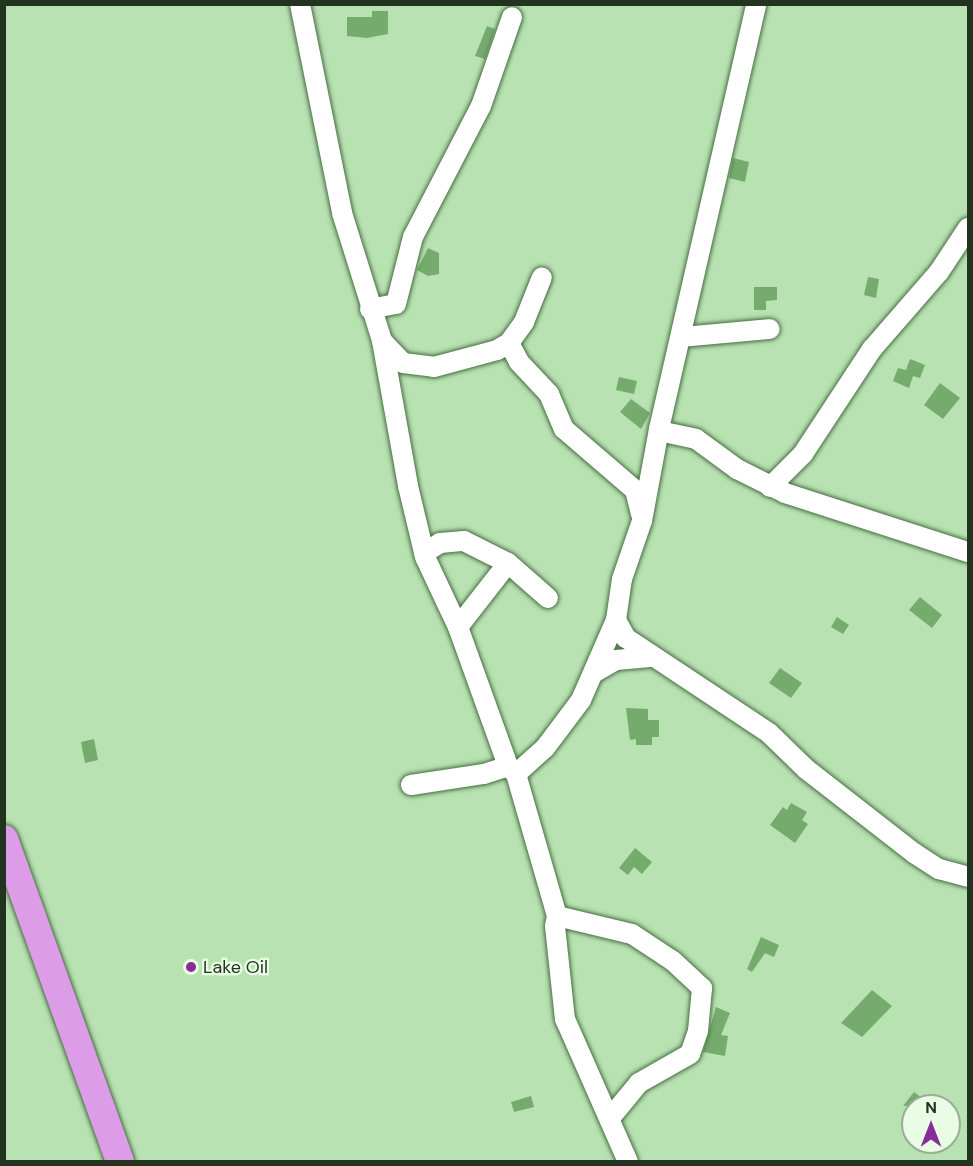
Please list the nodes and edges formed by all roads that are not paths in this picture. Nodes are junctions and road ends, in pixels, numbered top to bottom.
1 (300, 4) edge
2 (756, 4) edge
3 (512, 17) dead end
4 (969, 228) edge
5 (542, 277) dead end
6 (370, 309) junction
7 (770, 329) dead end
8 (682, 337) junction
9 (382, 341) junction
10 (509, 343) junction
11 (658, 431) junction
12 (771, 487) junction
13 (642, 521) junction
14 (969, 552) edge
15 (424, 553) junction
16 (508, 563) junction
17 (548, 598) dead end
18 (616, 620) junction
19 (458, 627) junction
20 (653, 657) junction
21 (595, 672) junction
22 (512, 770) junction
23 (411, 785) dead end
24 (4, 839) edge
25 (969, 878) edge
26 (557, 916) junction
27 (611, 1117) junction
28 (120, 1161) edge
29 (628, 1161) edge

1 - 6 street
2 - 8 street
3 - 6 street
4 - 12 street
5 - 10 street
6 - 9 street
7 - 8 street
8 - 11 street
9 - 10 street
9 - 15 street
10 - 13 street
11 - 12 street
11 - 13 street
12 - 14 street
13 - 18 street
15 - 16 street
15 - 19 street
16 - 17 street
16 - 19 street
18 - 20 street
18 - 21 street
19 - 22 street
20 - 21 street
20 - 25 street
21 - 22 street
22 - 23 street
22 - 26 street
24 - 28 highway
26 - 27 street
26 - 27 street
27 - 29 street

